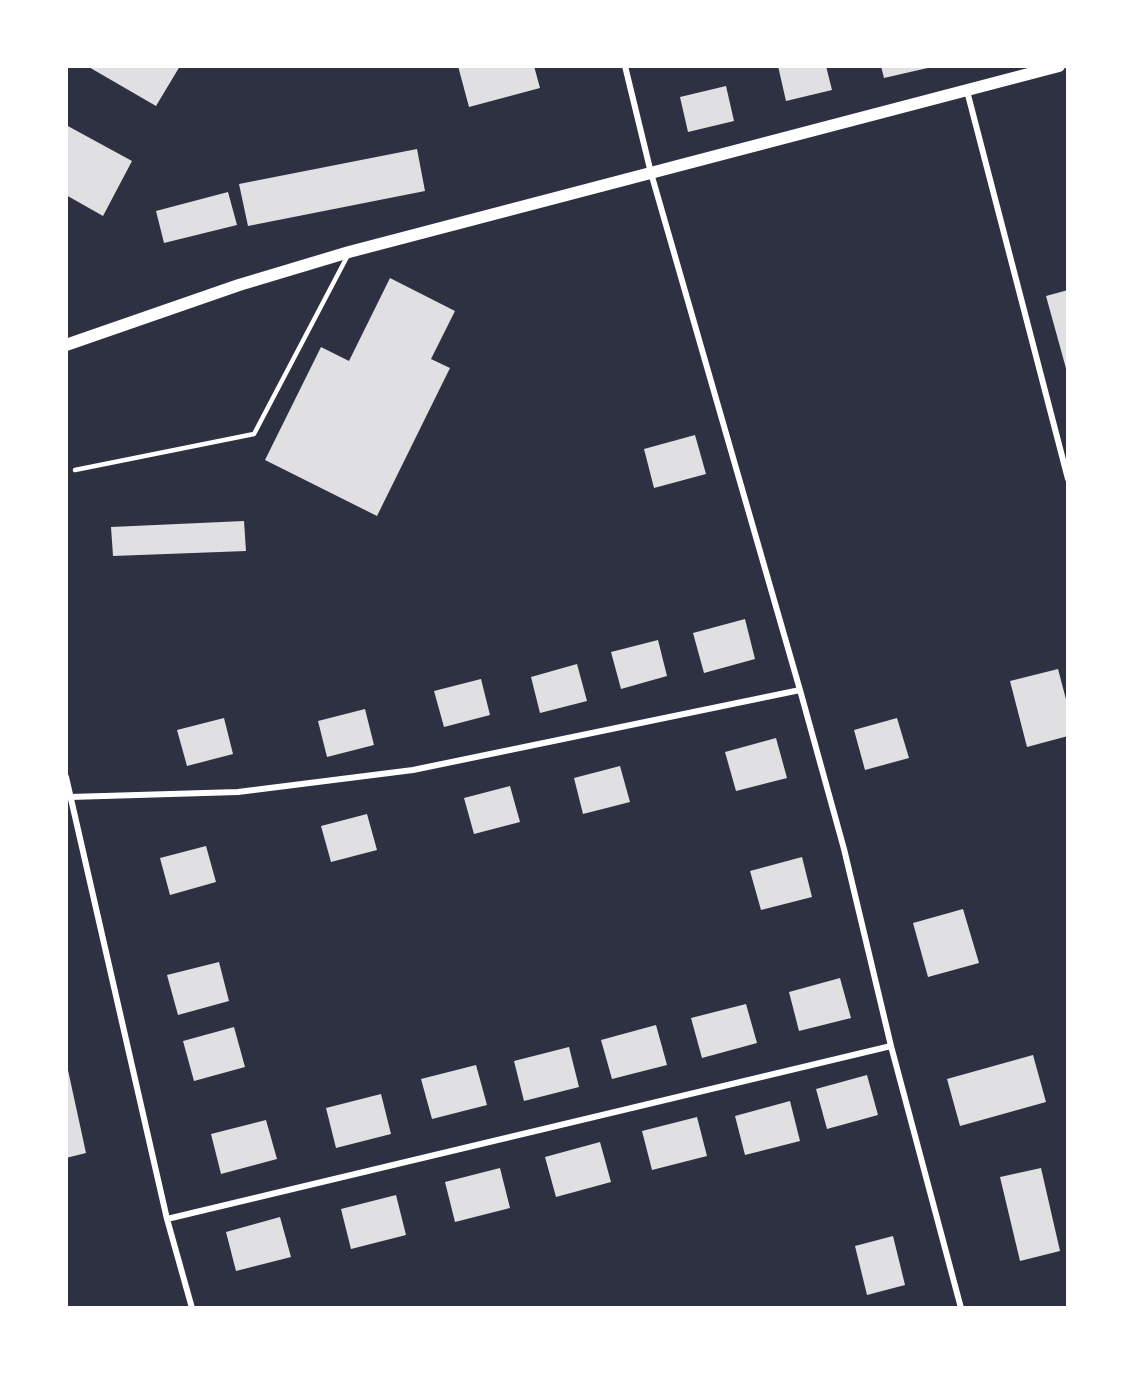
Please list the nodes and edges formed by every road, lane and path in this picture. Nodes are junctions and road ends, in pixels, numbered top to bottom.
1 (624, 66) edge
2 (1059, 66) edge
3 (966, 90) junction
4 (651, 173) junction
5 (350, 252) junction
6 (66, 345) edge
7 (75, 470) dead end
8 (1068, 479) edge
9 (800, 690) junction
10 (66, 777) edge
11 (70, 797) junction
12 (891, 1047) junction
13 (167, 1219) junction
14 (192, 1308) edge
15 (961, 1308) edge

1 - 4 street
2 - 3 main road
3 - 4 main road
3 - 8 street
4 - 5 main road
4 - 9 street
5 - 6 main road
5 - 7 lane
9 - 11 street
9 - 12 street
10 - 11 street
11 - 13 street
12 - 13 street
12 - 15 street
13 - 14 street

